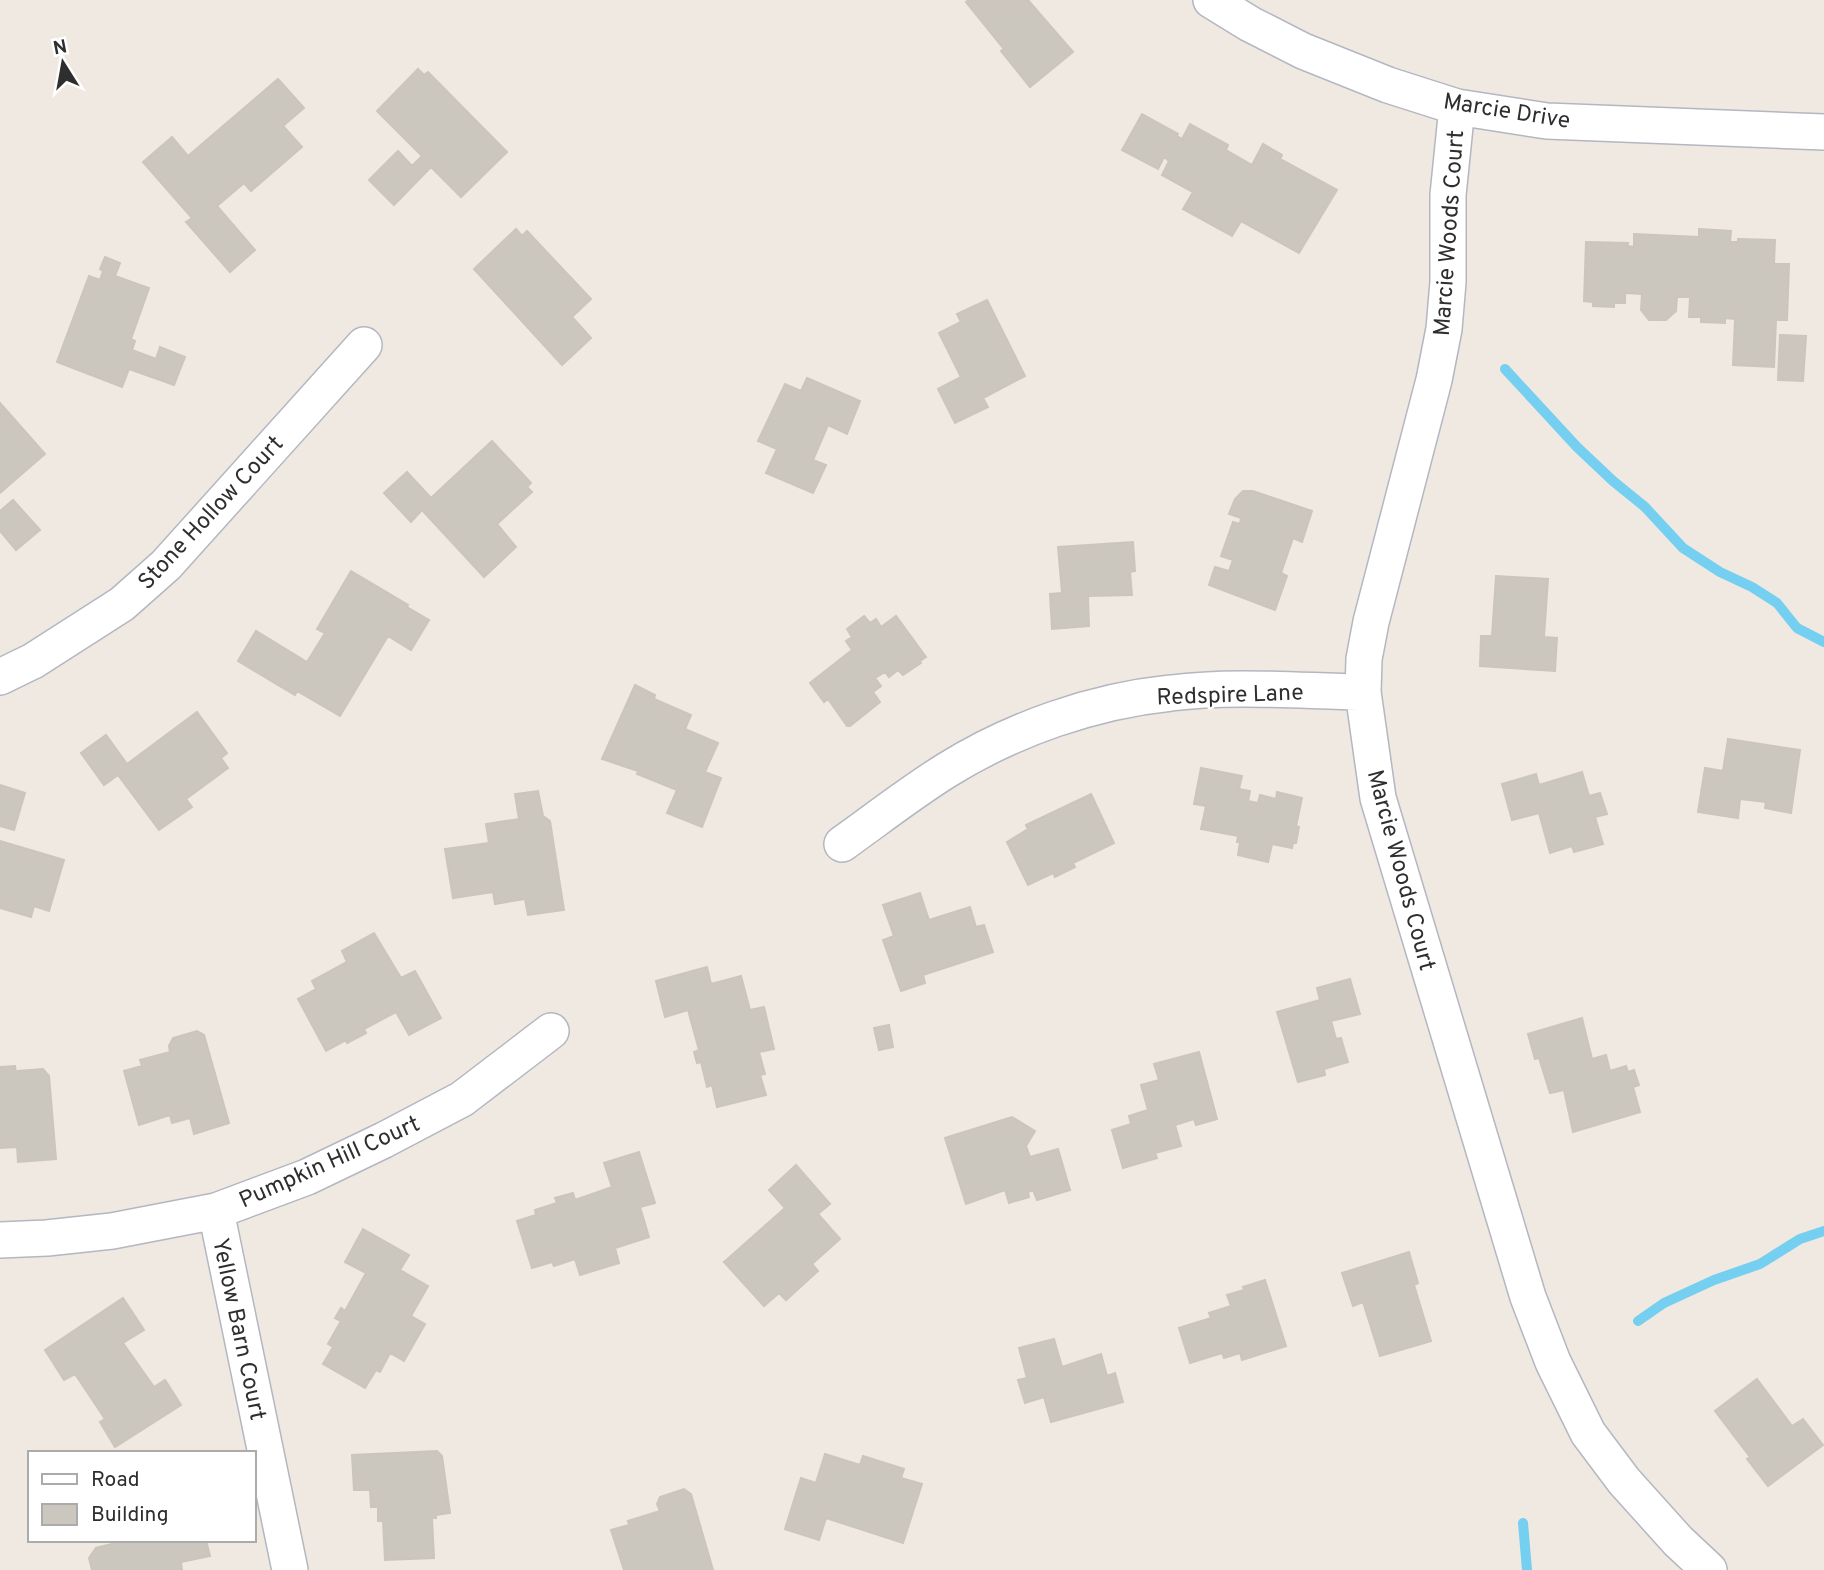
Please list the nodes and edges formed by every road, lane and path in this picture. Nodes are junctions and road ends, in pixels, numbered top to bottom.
1 (1211, 0) edge
2 (1457, 107) junction
3 (1824, 132) edge
4 (364, 345) dead end
5 (0, 677) edge
6 (1363, 692) junction
7 (842, 844) dead end
8 (551, 1031) dead end
9 (216, 1212) junction
10 (0, 1240) edge
11 (290, 1570) edge
12 (1709, 1570) edge

1 - 2 street, Marcie Drive
2 - 3 street, Marcie Drive
2 - 6 street, Marcie Woods Court
4 - 5 street, Stone Hollow Court
6 - 7 street, Redspire Lane
6 - 12 street, Marcie Woods Court
8 - 9 street, Pumpkin Hill Court
9 - 10 street, Pumpkin Hill Court
9 - 11 street, Yellow Barn Court

